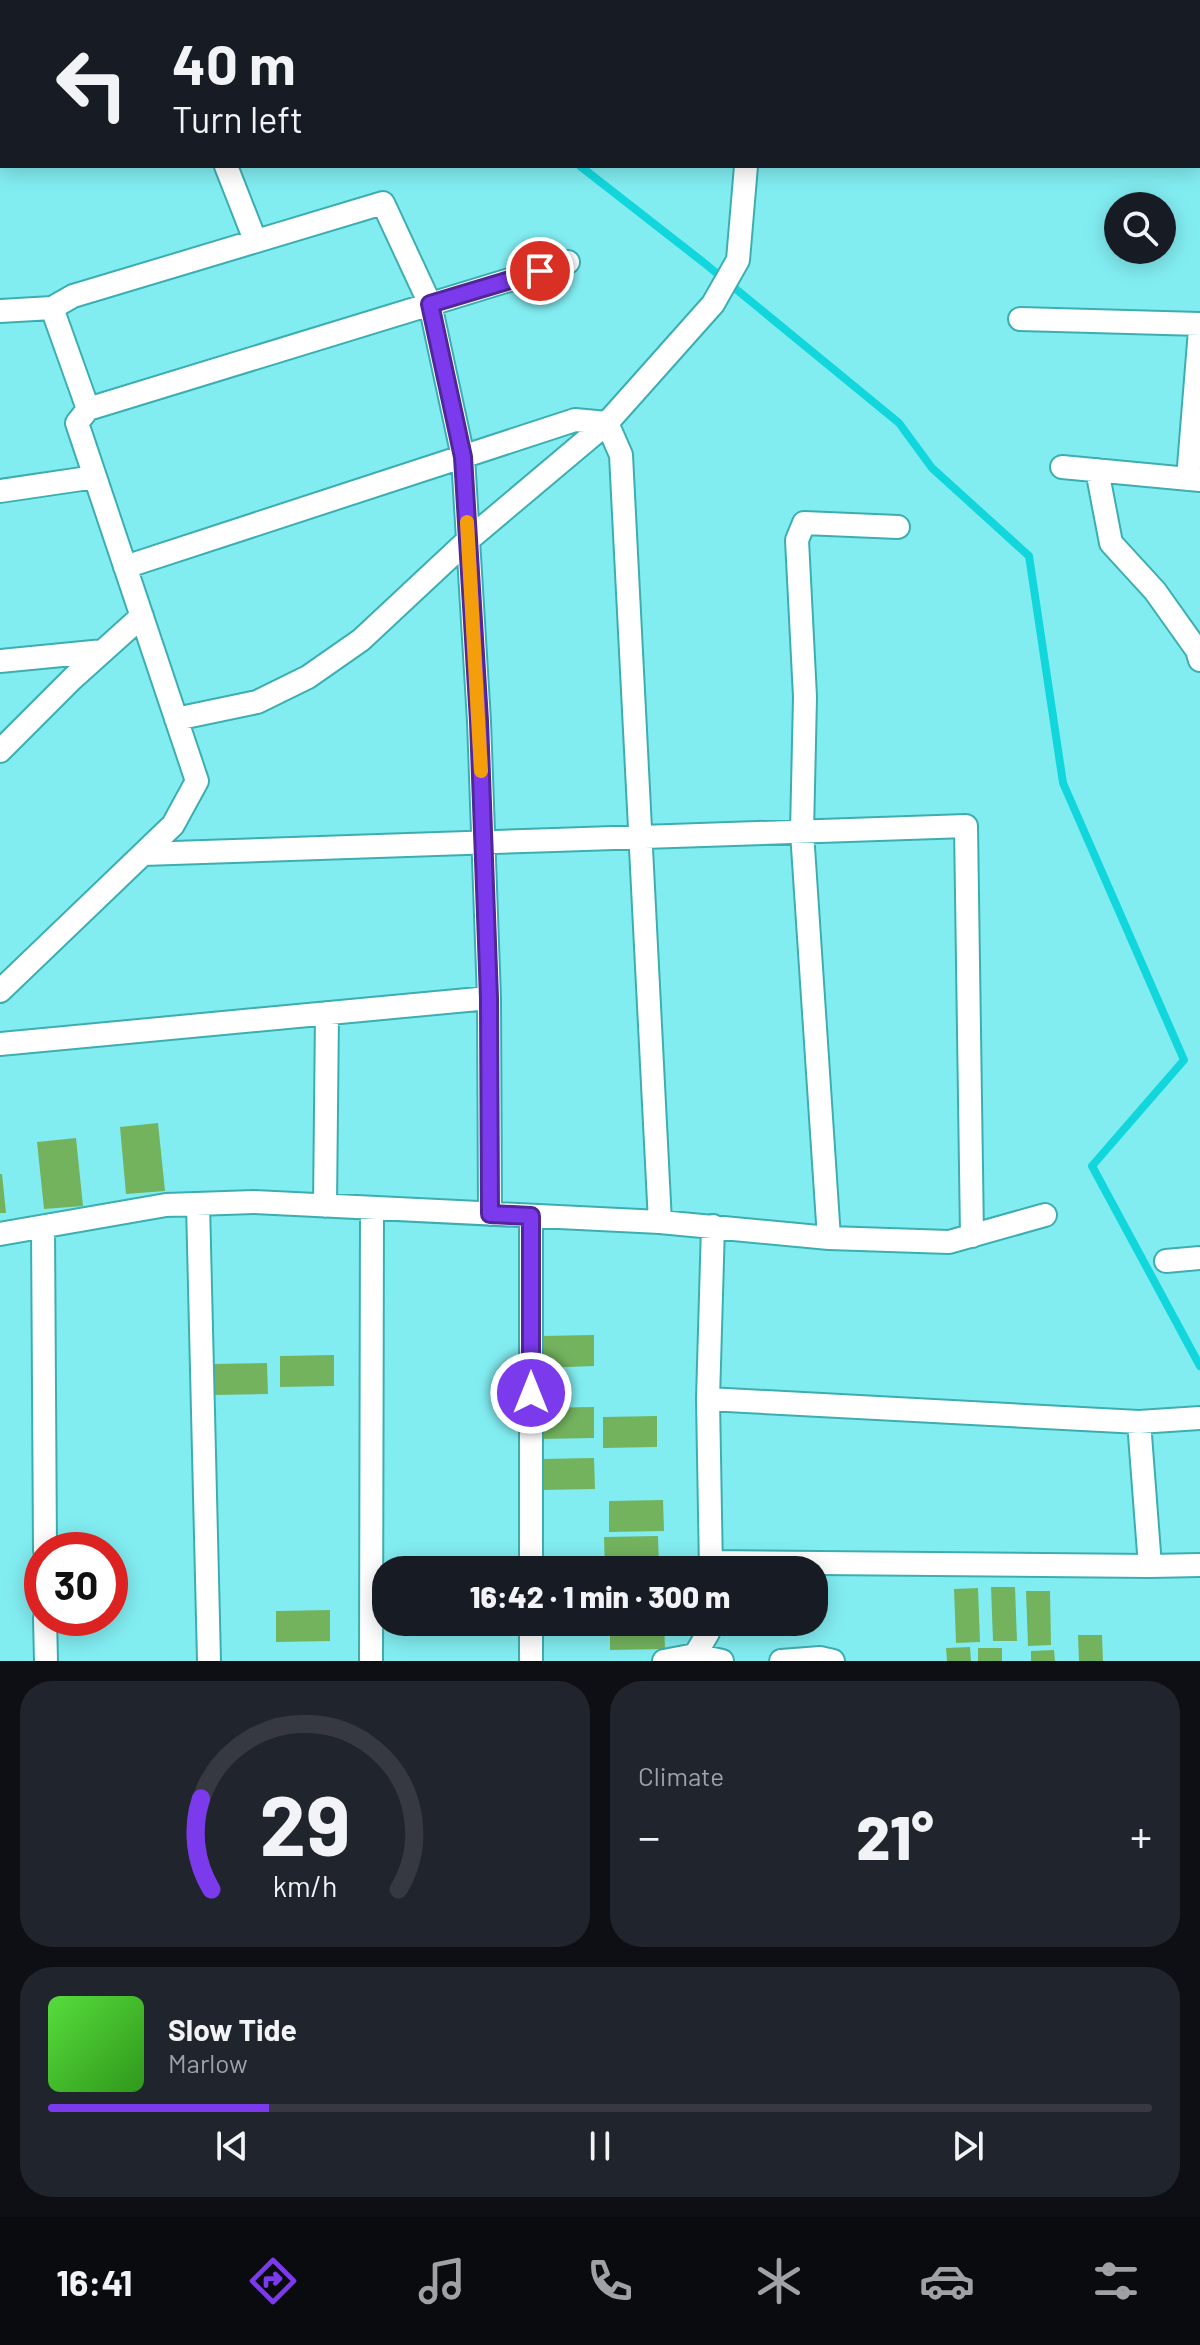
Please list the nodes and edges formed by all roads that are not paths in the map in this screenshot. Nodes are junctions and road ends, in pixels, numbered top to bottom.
1 (227, 168) edge
2 (746, 168) edge
3 (255, 240) junction
4 (568, 262) dead end
5 (430, 304) junction
6 (52, 308) junction
7 (0, 311) edge
8 (1020, 319) dead end
9 (1200, 327) edge
10 (88, 409) junction
11 (607, 423) junction
12 (463, 457) junction
13 (1062, 467) dead end
14 (1097, 470) junction
15 (95, 477) junction
16 (1194, 480) edge
17 (0, 491) edge
18 (898, 527) dead end
19 (468, 540) junction
20 (125, 567) junction
21 (142, 616) junction
22 (103, 651) junction
23 (1200, 660) edge
24 (0, 661) edge
25 (176, 719) junction
26 (0, 751) edge
27 (802, 832) junction
28 (638, 839) junction
29 (484, 841) junction
30 (143, 854) junction
31 (0, 991) edge
32 (489, 998) junction
33 (327, 1013) junction
34 (0, 1044) edge
35 (198, 1204) junction
36 (325, 1206) junction
37 (372, 1208) junction
38 (490, 1214) junction
39 (1045, 1215) dead end
40 (531, 1216) junction
41 (660, 1222) junction
42 (713, 1226) junction
43 (43, 1227) junction
44 (0, 1234) edge
45 (972, 1236) junction
46 (829, 1238) junction
47 (1200, 1258) edge
48 (1166, 1261) dead end
49 (708, 1399) junction
50 (1196, 1419) edge
51 (1139, 1422) junction
52 (45, 1532) edge
53 (531, 1556) edge
54 (711, 1556) edge
55 (1200, 1565) edge
56 (828, 1566) edge
57 (1150, 1566) junction
58 (45, 1636) edge
59 (531, 1636) edge
60 (706, 1636) edge
61 (695, 1655) junction
62 (46, 1661) edge
63 (209, 1661) edge
64 (371, 1661) edge
65 (531, 1661) edge
66 (664, 1661) edge
67 (722, 1661) edge
68 (781, 1661) edge
69 (833, 1661) edge

1 - 3 street
2 - 11 street
3 - 5 street
3 - 6 street
4 - 5 street
5 - 10 street
5 - 12 street
6 - 7 street
6 - 10 street
8 - 9 street
9 - 16 street
10 - 15 street
11 - 12 street
11 - 19 street
11 - 28 street
12 - 19 street
12 - 20 street
13 - 14 street
14 - 16 street
14 - 23 street
15 - 17 street
15 - 20 street
18 - 27 street
19 - 25 street
19 - 29 street
20 - 21 street
21 - 22 street
21 - 25 street
22 - 24 street
22 - 26 street
25 - 30 street
27 - 28 street
27 - 45 street
27 - 46 street
28 - 29 street
28 - 41 street
29 - 30 street
29 - 32 street
30 - 31 street
32 - 33 street
32 - 38 street
33 - 34 street
33 - 36 street
35 - 36 street
35 - 43 street
35 - 63 street
36 - 37 street
37 - 38 street
37 - 64 street
38 - 40 street
39 - 45 street
40 - 41 street
40 - 53 street
41 - 42 street
42 - 46 street
42 - 49 street
43 - 44 street
43 - 52 street
45 - 46 street
47 - 48 street
49 - 51 street
49 - 54 street
50 - 51 street
51 - 57 street
55 - 57 street
56 - 57 street
58 - 62 street
59 - 65 street
60 - 61 street
61 - 66 street
61 - 67 street
68 - 69 street

